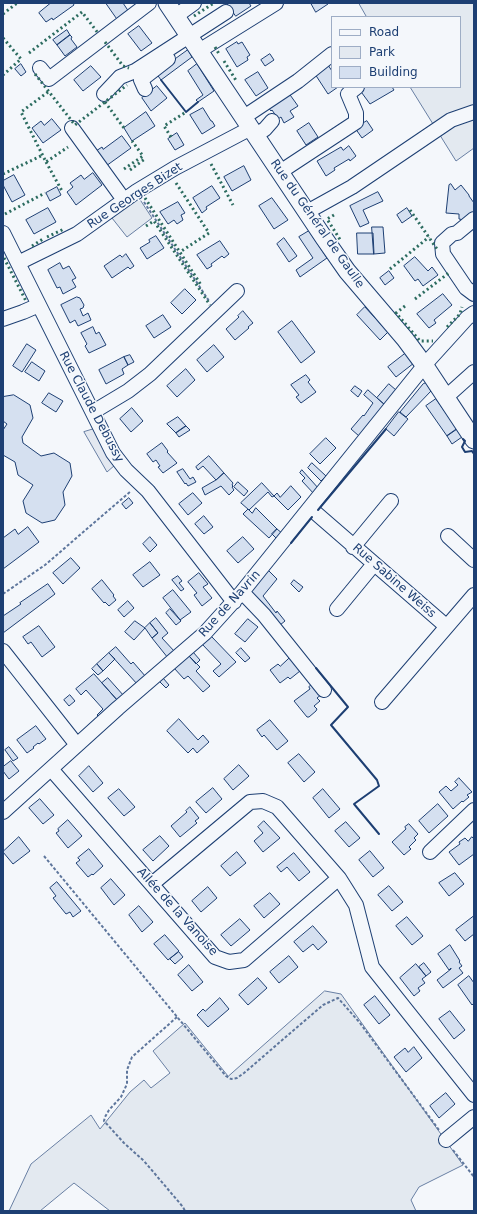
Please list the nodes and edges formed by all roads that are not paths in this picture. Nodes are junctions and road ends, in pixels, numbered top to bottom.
1 (149, 3) edge
2 (194, 3) edge
3 (199, 3) edge
4 (204, 3) edge
5 (276, 3) edge
6 (171, 10) edge
7 (226, 12) dead end
8 (193, 42) junction
9 (331, 55) edge
10 (40, 68) dead end
11 (357, 88) edge
12 (145, 89) dead end
13 (104, 94) dead end
14 (474, 112) edge
15 (272, 120) dead end
16 (250, 127) junction
17 (72, 128) dead end
18 (280, 172) junction
19 (124, 200) junction
20 (307, 212) junction
21 (474, 219) edge
22 (3, 233) edge
23 (18, 263) junction
24 (237, 291) dead end
25 (474, 294) edge
26 (39, 305) junction
27 (474, 313) edge
28 (3, 319) edge
29 (425, 366) junction
30 (474, 372) edge
31 (445, 398) junction
32 (92, 412) junction
33 (474, 440) edge
34 (391, 501) dead end
35 (310, 508) junction
36 (448, 536) dead end
37 (353, 547) junction
38 (474, 560) edge
39 (374, 564) junction
40 (474, 595) edge
41 (238, 597) junction
42 (337, 609) dead end
43 (446, 626) junction
44 (3, 651) edge
45 (324, 690) dead end
46 (382, 702) dead end
47 (77, 746) junction
48 (51, 769) junction
49 (474, 810) edge
50 (3, 812) edge
51 (430, 852) dead end
52 (339, 878) junction
53 (152, 884) junction
54 (474, 1095) edge
55 (474, 1117) edge
56 (446, 1140) road end

1 - 10 street
2 - 6 street
3 - 4 street
5 - 8 street
6 - 8 main road, Rue du Général de Gaulle
7 - 8 street
8 - 12 street
8 - 13 street
8 - 16 main road, Rue du Général de Gaulle
9 - 16 street
11 - 18 street
14 - 20 street
15 - 16 street
16 - 18 main road, Rue du Général de Gaulle
16 - 19 street, Rue Georges Bizet
17 - 19 street
18 - 20 main road, Rue du Général de Gaulle
19 - 23 street, Rue Georges Bizet
20 - 29 main road, Rue du Général de Gaulle
21 - 25 street
22 - 23 street, Rue Claude Debussy
23 - 26 street, Rue Claude Debussy
24 - 32 street
26 - 28 street
26 - 32 street, Rue Claude Debussy
27 - 29 street, Rue de Navrin
29 - 31 main road, Rue du Général de Gaulle
29 - 35 street, Rue de Navrin
30 - 31 street
31 - 33 main road, Rue du Général de Gaulle
32 - 41 street, Rue Claude Debussy
34 - 37 street
35 - 37 street, Rue Sabine Weiss
35 - 41 street, Rue de Navrin
36 - 38 street
37 - 39 street, Rue Sabine Weiss
39 - 42 street
39 - 43 street, Rue Sabine Weiss
40 - 43 street, Rue Sabine Weiss
41 - 45 street, Rue Claude Debussy
41 - 47 street, Rue de Navrin
43 - 46 street
44 - 47 street
47 - 48 street, Rue de Navrin
48 - 50 street, Rue de Navrin
48 - 53 street, Allée de la Vanoise
49 - 51 street
52 - 53 street
52 - 53 street, Allée de la Vanoise
52 - 54 street
55 - 56 street

